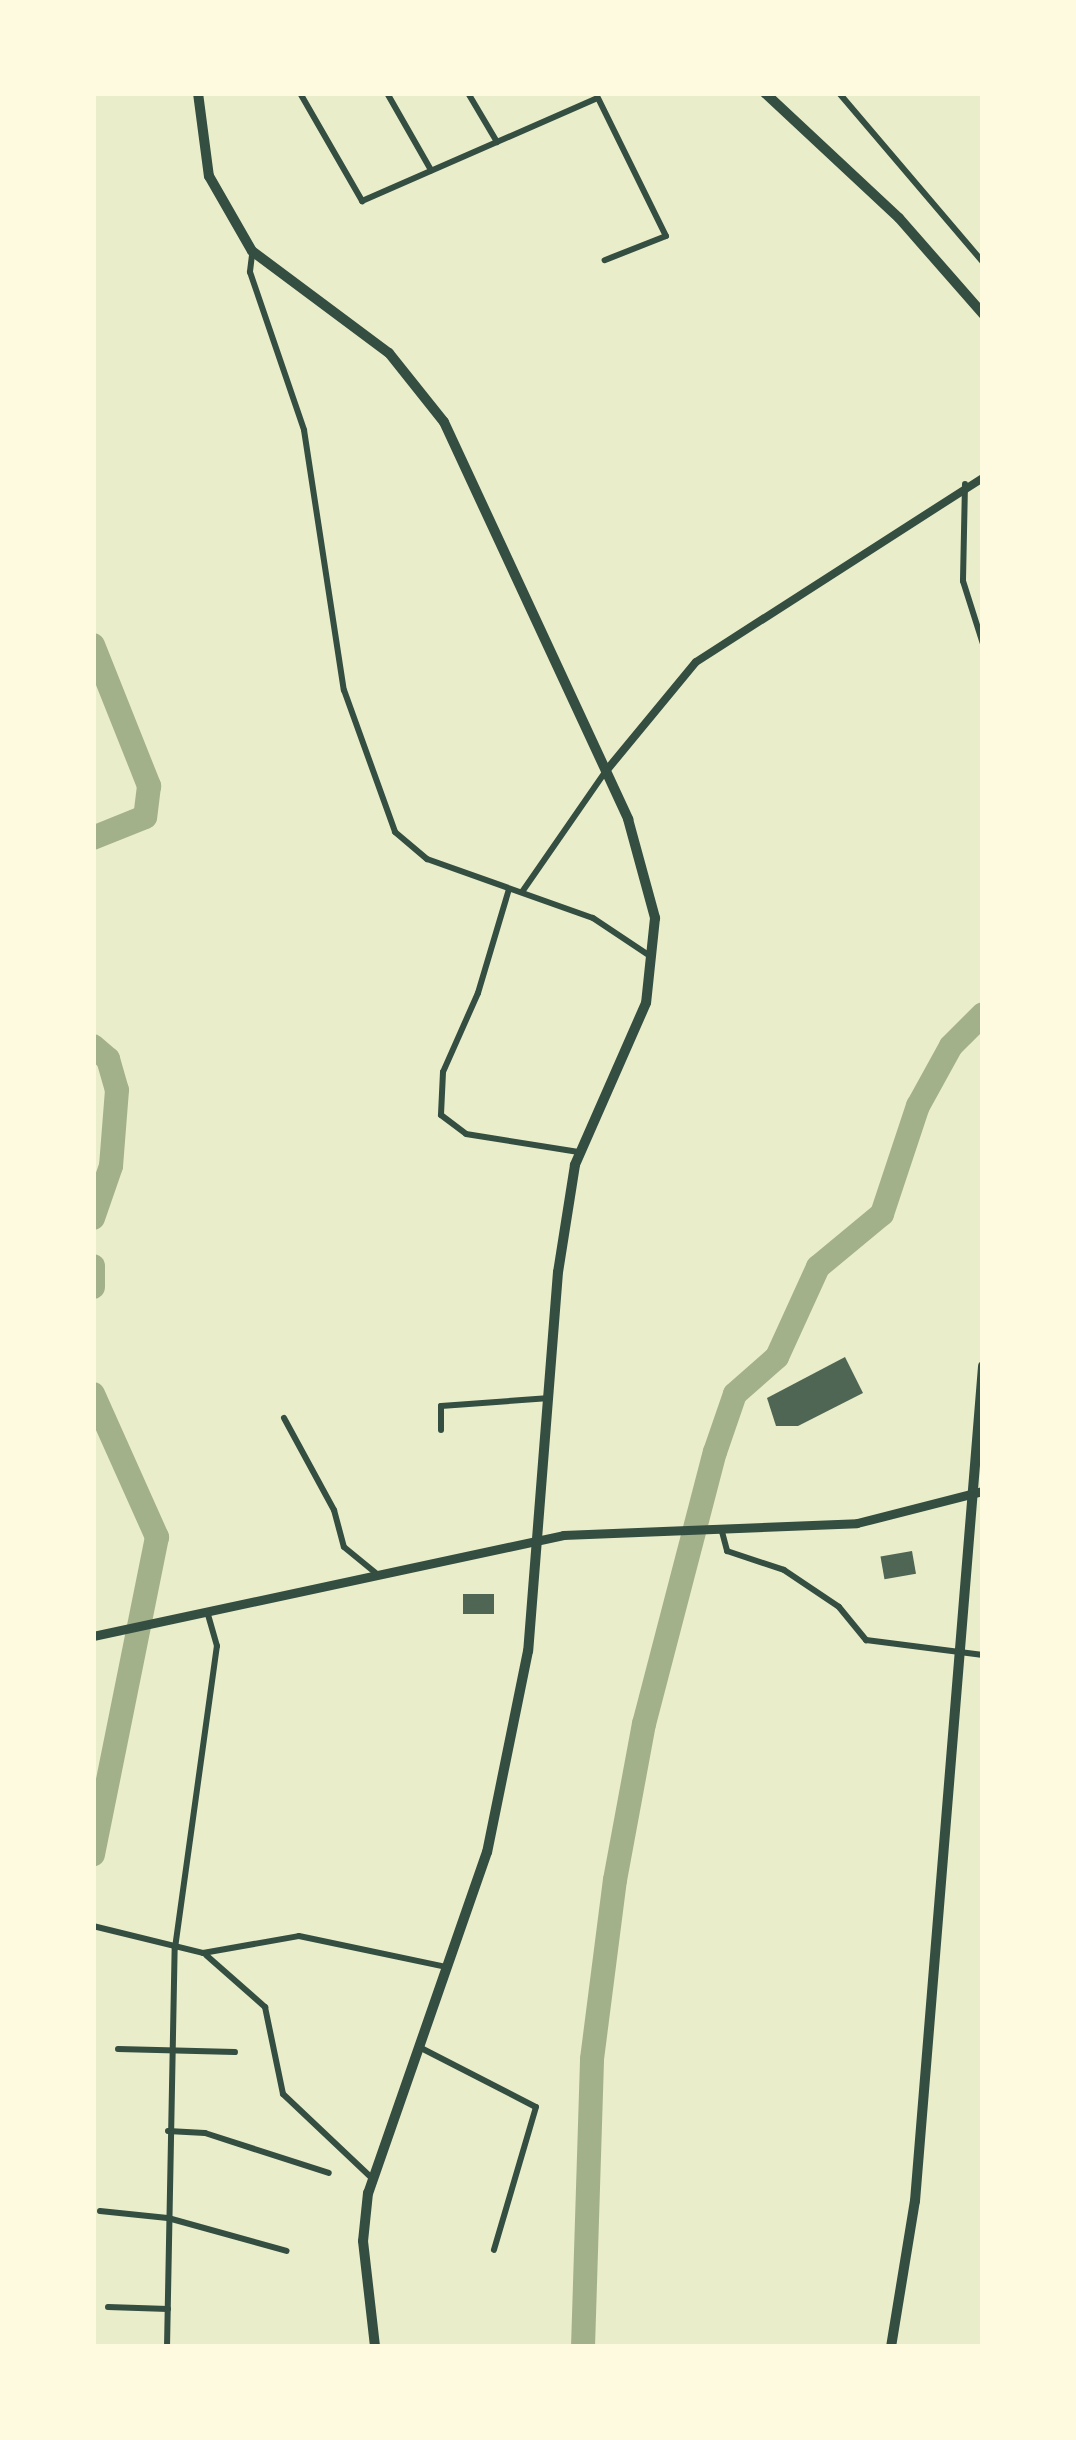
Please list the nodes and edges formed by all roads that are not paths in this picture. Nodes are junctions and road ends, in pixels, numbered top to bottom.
1 (198, 93) edge
2 (300, 93) edge
3 (387, 93) edge
4 (468, 93) edge
5 (765, 93) edge
6 (839, 93) edge
7 (497, 142) junction
8 (431, 170) junction
9 (253, 251) junction
10 (605, 260) dead end
11 (983, 262) edge
12 (983, 314) edge
13 (983, 478) edge
14 (965, 484) junction
15 (983, 644) edge
16 (605, 772) junction
17 (509, 889) junction
18 (522, 892) junction
19 (653, 959) junction
20 (579, 1152) junction
21 (983, 1366) edge
22 (551, 1398) junction
23 (284, 1418) dead end
24 (441, 1430) dead end
25 (977, 1494) edge
26 (718, 1528) junction
27 (541, 1539) junction
28 (377, 1574) junction
29 (207, 1612) junction
30 (93, 1636) edge
31 (983, 1654) edge
32 (961, 1656) junction
33 (93, 1926) edge
34 (175, 1948) junction
35 (203, 1953) junction
36 (449, 1967) junction
37 (420, 2048) junction
38 (118, 2049) dead end
39 (170, 2051) junction
40 (235, 2052) dead end
41 (168, 2131) junction
42 (329, 2173) dead end
43 (373, 2180) junction
44 (100, 2210) dead end
45 (168, 2218) junction
46 (494, 2250) dead end
47 (287, 2251) dead end
48 (108, 2307) dead end
49 (167, 2309) junction
50 (167, 2347) edge
51 (375, 2347) edge
52 (891, 2347) edge

1 - 9 highway
2 - 8 street
3 - 8 street
4 - 7 street
5 - 12 highway
6 - 11 street
7 - 8 street
7 - 10 street
9 - 16 highway
9 - 17 street
13 - 14 street
14 - 15 street
14 - 16 street
16 - 18 street
16 - 19 highway
17 - 18 street
17 - 20 street
18 - 19 street
19 - 20 highway
20 - 22 highway
21 - 25 highway
22 - 24 street
22 - 27 highway
23 - 28 street
25 - 26 main road
25 - 32 highway
26 - 27 main road
26 - 32 street
27 - 28 main road
27 - 36 highway
28 - 29 main road
29 - 30 main road
29 - 34 street
31 - 32 street
32 - 52 highway
33 - 34 street
34 - 35 street
34 - 39 street
35 - 36 street
35 - 43 street
36 - 37 highway
37 - 43 highway
37 - 46 street
38 - 39 street
39 - 40 street
39 - 41 street
41 - 42 street
41 - 45 street
43 - 51 highway
44 - 45 street
45 - 47 street
45 - 49 street
48 - 49 street
49 - 50 street

